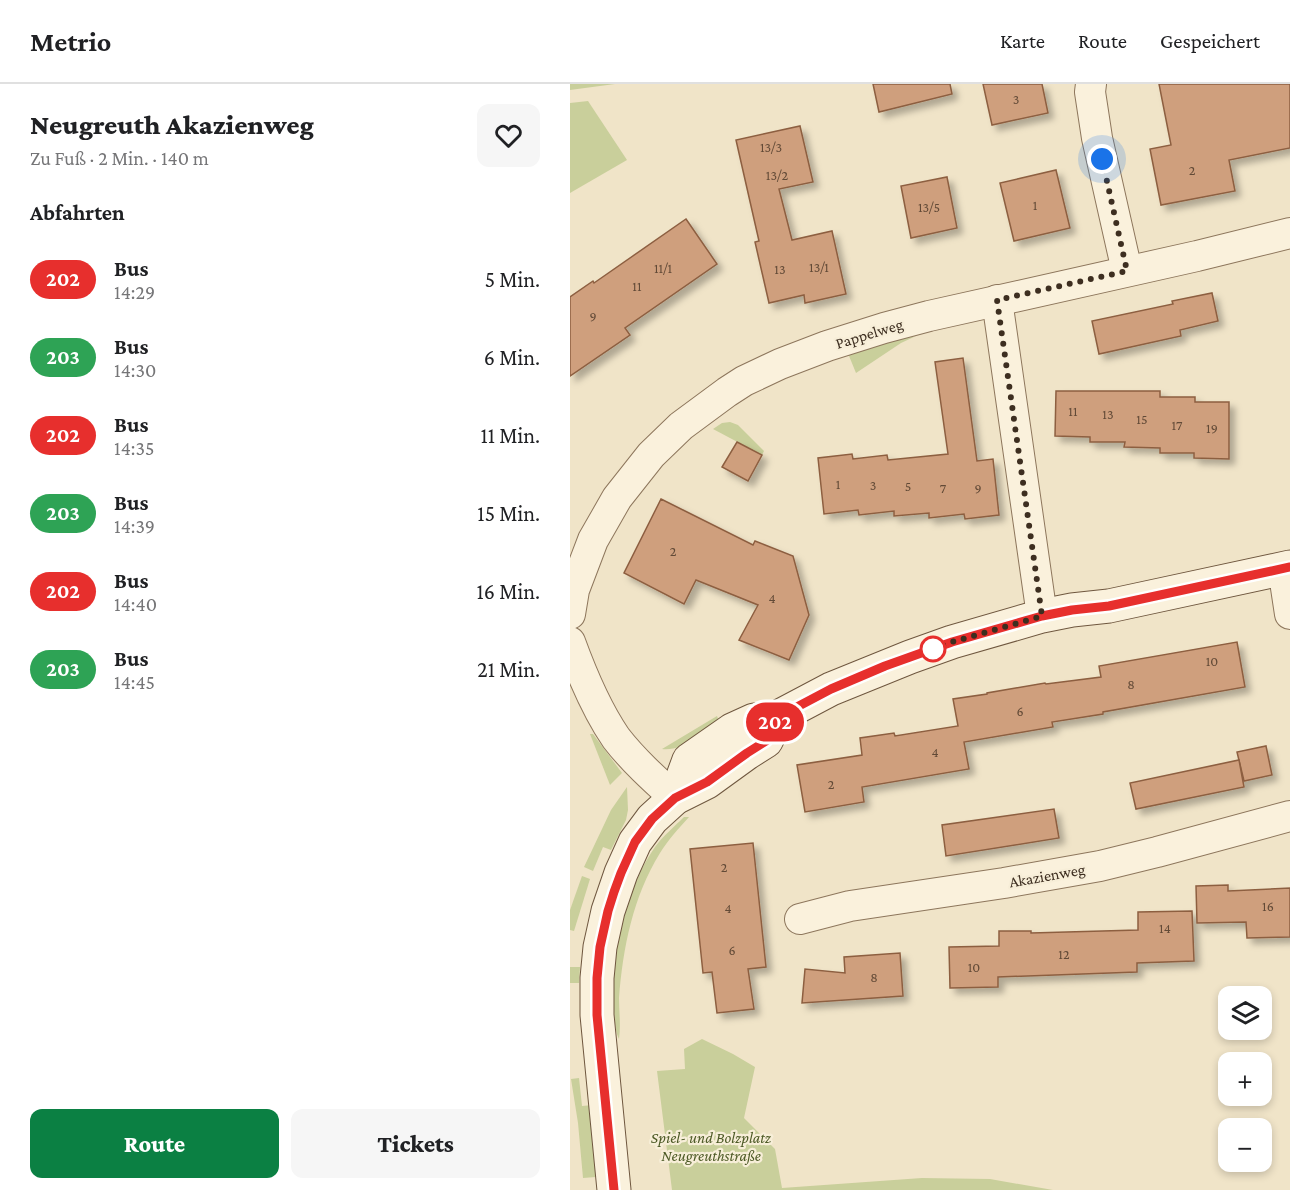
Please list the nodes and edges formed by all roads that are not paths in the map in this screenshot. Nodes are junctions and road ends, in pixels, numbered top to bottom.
1 (1091, 84) edge
2 (1290, 233) edge
3 (1127, 271) junction
4 (997, 300) junction
5 (1286, 568) edge
6 (570, 614) edge
7 (1290, 614) edge
8 (1042, 616) junction
9 (570, 642) edge
10 (675, 798) junction
11 (1290, 816) edge
12 (800, 919) dead end
13 (614, 1190) edge

1 - 3 street
2 - 3 street, Pappelweg
3 - 4 street, Pappelweg
4 - 6 street, Pappelweg
4 - 8 street
5 - 7 street
5 - 8 street
8 - 10 street
9 - 10 street
10 - 13 street
11 - 12 street, Akazienweg

